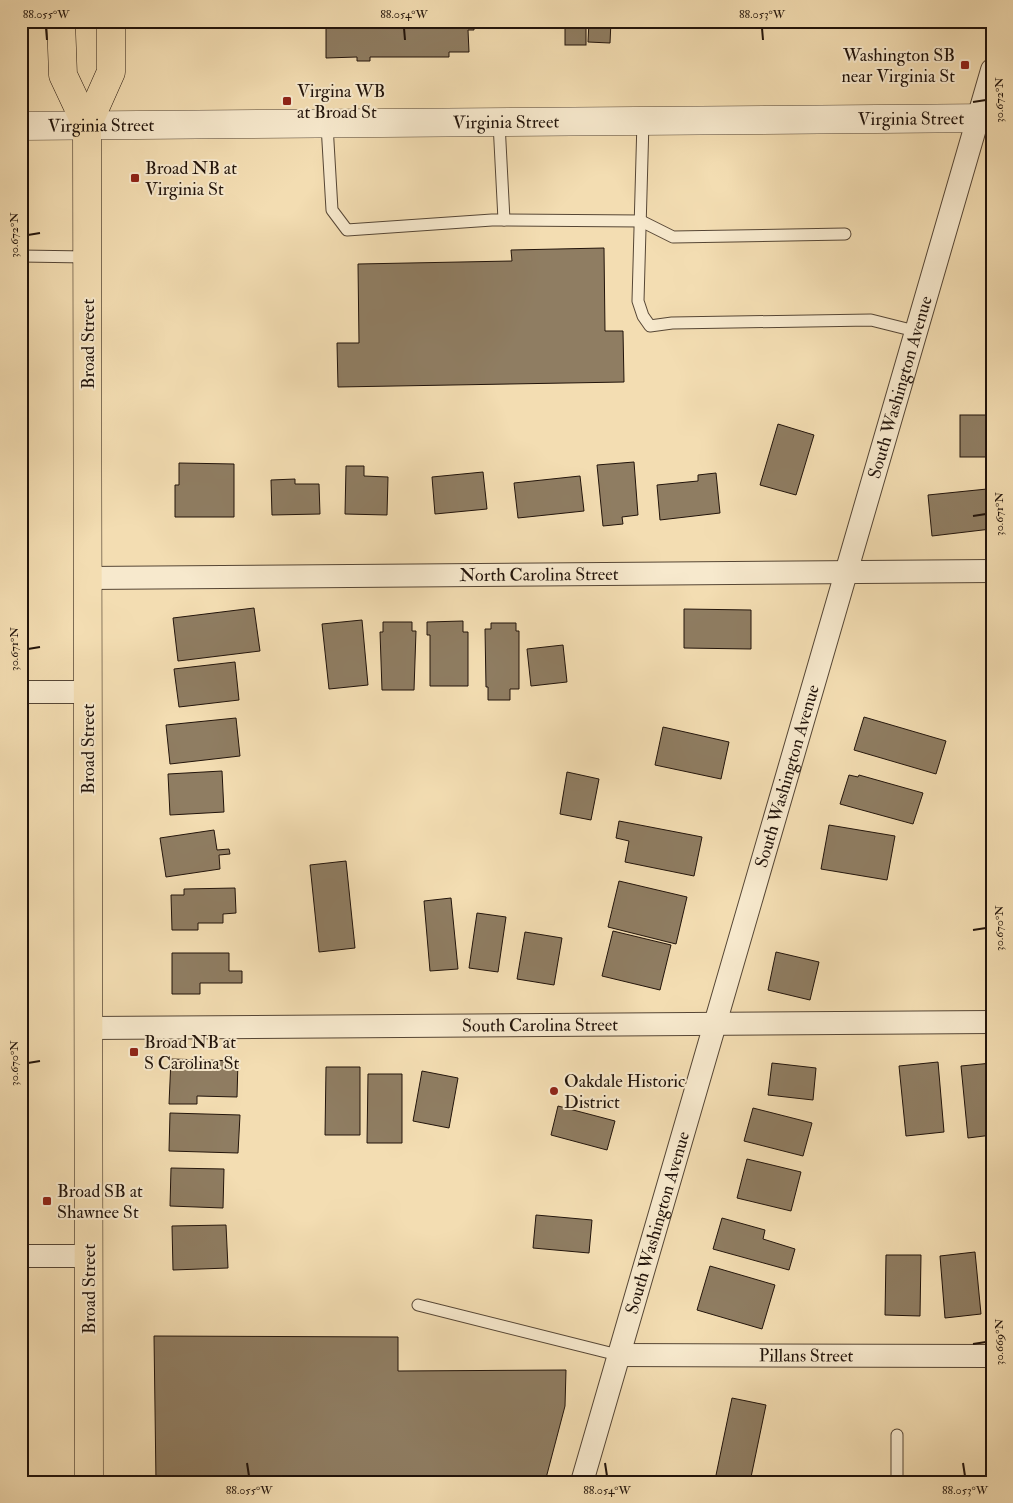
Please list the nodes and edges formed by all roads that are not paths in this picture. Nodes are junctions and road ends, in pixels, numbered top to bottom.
1 (61, 21) edge
2 (111, 21) edge
3 (992, 70) edge
4 (985, 118) edge
5 (643, 121) junction
6 (499, 123) junction
7 (327, 125) junction
8 (21, 126) edge
9 (87, 126) junction
10 (504, 220) junction
11 (640, 221) junction
12 (845, 234) dead end
13 (21, 256) edge
14 (88, 257) junction
15 (915, 331) junction
16 (845, 571) junction
17 (992, 571) edge
18 (87, 578) junction
19 (21, 692) edge
20 (88, 692) junction
21 (714, 1022) junction
22 (992, 1022) edge
23 (89, 1028) junction
24 (21, 1256) edge
25 (89, 1256) junction
26 (418, 1305) dead end
27 (618, 1355) junction
28 (992, 1356) edge
29 (897, 1435) dead end
30 (89, 1482) edge
31 (582, 1482) edge
32 (896, 1482) edge

1 - 9 main road
2 - 9 main road, Broad Street
3 - 4 street, South Washington Avenue
4 - 5 street, Virginia Street
4 - 15 street, South Washington Avenue
5 - 6 street, Virginia Street
5 - 11 lane
6 - 7 street, Virginia Street
6 - 10 lane
7 - 9 street, Virginia Street
7 - 10 lane
8 - 9 street, Virginia Street
9 - 14 main road, Broad Street
10 - 11 lane
11 - 12 lane
11 - 15 lane
13 - 14 lane
14 - 18 main road, Broad Street
15 - 16 street, South Washington Avenue
16 - 17 street, North Carolina Street
16 - 18 street, North Carolina Street
16 - 21 street, South Washington Avenue
18 - 20 main road, Broad Street
19 - 20 street
20 - 23 main road, Broad Street
21 - 22 street, South Carolina Street
21 - 23 street, South Carolina Street
21 - 27 street, South Washington Avenue
23 - 25 main road, Broad Street
24 - 25 street
25 - 30 main road, Broad Street
26 - 27 lane
27 - 28 street, Pillans Street
27 - 31 street, South Washington Avenue
29 - 32 lane

